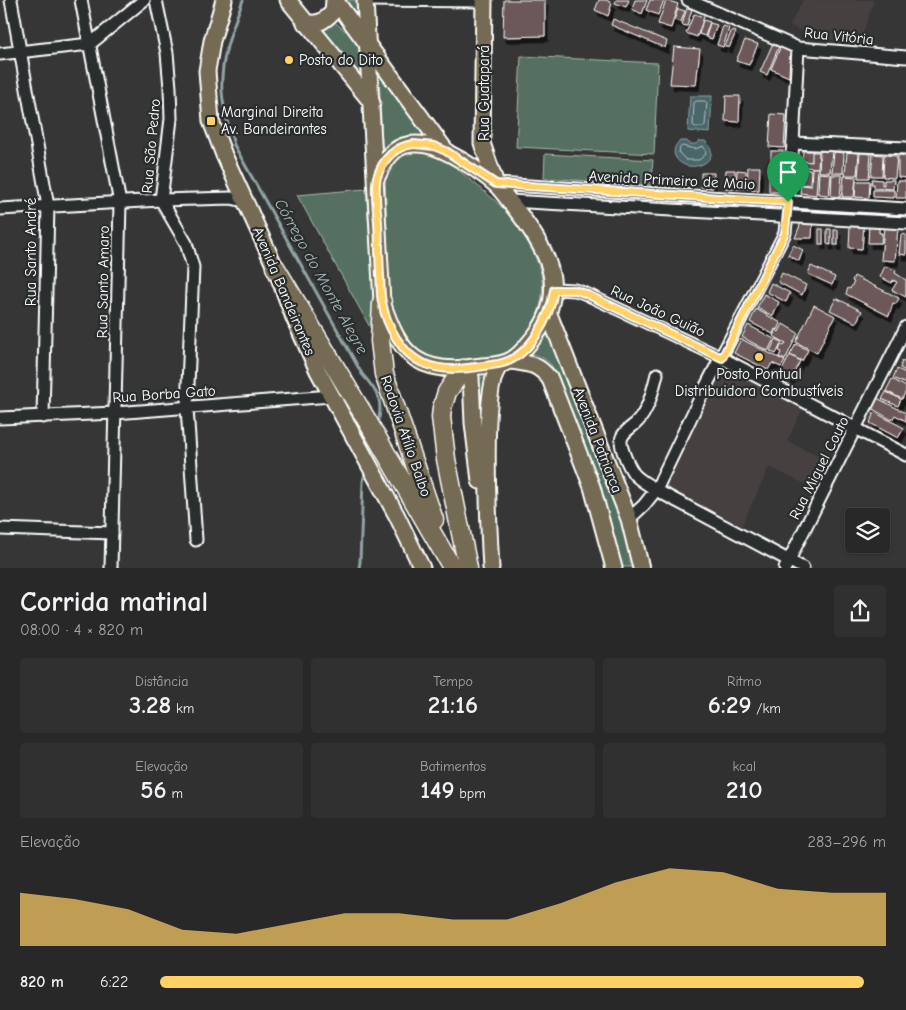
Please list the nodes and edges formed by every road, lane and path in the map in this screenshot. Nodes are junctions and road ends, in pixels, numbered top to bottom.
1 (11, 0) edge
2 (81, 0) edge
3 (144, 0) edge
4 (156, 0) edge
5 (224, 0) edge
6 (288, 0) edge
7 (334, 0) edge
8 (366, 0) edge
9 (484, 0) edge
10 (688, 0) edge
11 (305, 23) junction
12 (368, 43) junction
13 (90, 44) junction
14 (798, 48) junction
15 (20, 52) junction
16 (0, 54) edge
17 (906, 57) edge
18 (372, 103) junction
19 (793, 143) junction
20 (906, 148) edge
21 (446, 151) junction
22 (376, 179) junction
23 (496, 184) junction
24 (161, 200) junction
25 (244, 201) junction
26 (509, 201) junction
27 (788, 202) junction
28 (120, 203) junction
29 (48, 206) junction
30 (0, 209) edge
31 (906, 209) edge
32 (786, 217) junction
33 (906, 223) edge
34 (275, 267) junction
35 (554, 290) junction
36 (382, 302) junction
37 (549, 314) junction
38 (906, 327) edge
39 (902, 346) edge
40 (722, 358) junction
41 (508, 362) junction
42 (463, 369) junction
43 (657, 374) dead end
44 (331, 396) junction
45 (187, 408) junction
46 (115, 413) junction
47 (43, 417) junction
48 (0, 418) edge
49 (856, 429) junction
50 (906, 455) edge
51 (656, 490) junction
52 (629, 519) junction
53 (0, 529) edge
54 (112, 533) junction
55 (196, 540) dead end
56 (491, 561) edge
57 (787, 564) edge
58 (450, 566) edge
59 (111, 568) edge
60 (422, 568) edge
61 (468, 568) edge
62 (614, 568) edge
63 (641, 568) edge
64 (803, 568) edge

1 - 15 street, Rua Santo André
2 - 13 street, Rua Santo Amaro
3 - 13 street
4 - 24 street, Rua São Pedro
5 - 25 main road, Avenida Bandeirantes
6 - 11 main road
7 - 11 main road
7 - 12 main road
8 - 9 street
8 - 12 main road
9 - 23 main road, Rua Guatapará
10 - 14 street, Rua Vitória
11 - 18 main road
12 - 18 main road
12 - 21 main road
13 - 15 street
13 - 28 street, Rua Santo Amaro
14 - 17 street, Rua Vitória
14 - 19 street
15 - 16 street
15 - 29 street, Rua Santo André
18 - 22 main road
19 - 20 street
19 - 27 street
21 - 22 main road
21 - 23 main road
22 - 36 main road
23 - 26 main road
23 - 27 street, Avenida Primeiro de Maio
24 - 25 street
24 - 28 street
24 - 45 street, Rua São Pedro
25 - 34 main road, Avenida Bandeirantes
26 - 32 street, Avenida Primeiro de Maio
26 - 35 main road
27 - 31 street, Avenida Primeiro de Maio
27 - 32 street
28 - 29 street
28 - 46 street, Rua Santo Amaro
29 - 30 street
29 - 47 street, Rua Santo André
32 - 33 street, Avenida Primeiro de Maio
32 - 40 street
34 - 44 main road, Avenida Bandeirantes
34 - 58 highway
35 - 37 main road
35 - 40 street, Rua João Guião
36 - 42 main road
36 - 58 highway, Rodovia Atílio Balbo
37 - 41 main road
37 - 52 main road, Avenida Patriarca
38 - 39 street, Rua Miguel Couto
39 - 49 street, Rua Miguel Couto
40 - 49 street, Rua João Guião
40 - 51 street
41 - 42 main road
41 - 56 main road
41 - 62 main road, Avenida Patriarca
42 - 56 main road
42 - 61 highway, Rodovia Atílio Balbo
43 - 51 street
44 - 45 street, Rua Borba Gato
44 - 60 main road, Avenida Bandeirantes
45 - 46 street, Rua Borba Gato
45 - 55 street, Rua São Pedro
46 - 47 street, Rua Borba Gato
46 - 54 street, Rua Santo Amaro
47 - 48 street, Rua Borba Gato
49 - 50 street, Rua João Guião
49 - 57 street, Rua Miguel Couto
51 - 52 street
51 - 57 street
52 - 63 main road, Avenida Patriarca
53 - 54 street
54 - 59 street, Rua Santo Amaro
57 - 64 street

